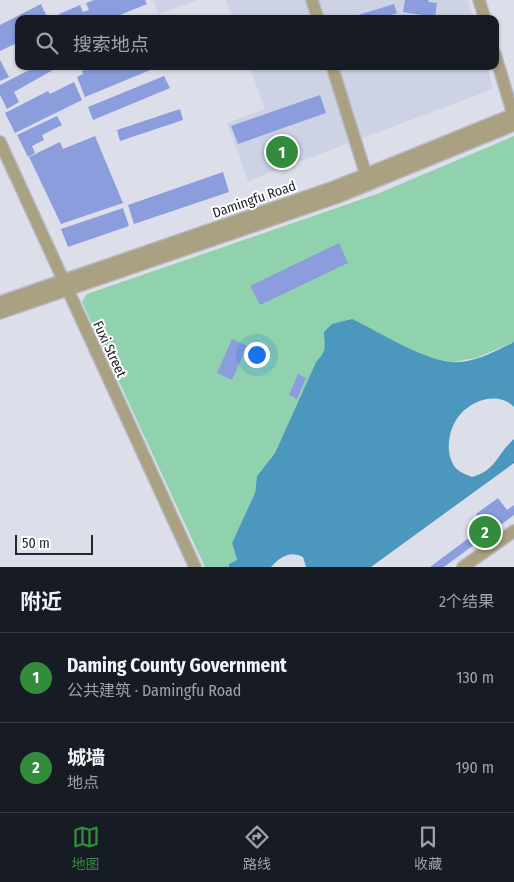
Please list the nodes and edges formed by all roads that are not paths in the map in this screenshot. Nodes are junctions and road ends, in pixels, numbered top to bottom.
1 (312, 0) edge
2 (479, 0) edge
3 (317, 15) edge
4 (484, 15) edge
5 (499, 67) edge
6 (333, 70) edge
7 (514, 118) edge
8 (0, 142) edge
9 (366, 175) junction
10 (65, 286) junction
11 (0, 302) edge
12 (0, 314) edge
13 (514, 531) edge
14 (195, 567) edge
15 (463, 567) edge

1 - 3 street
2 - 4 street
5 - 7 street
6 - 9 street
7 - 9 street, Damingfu Road
7 - 10 street, Damingfu Road
8 - 10 street, Fuxi Street
9 - 10 street, Damingfu Road
10 - 11 street, Damingfu Road
10 - 12 street, Damingfu Road
10 - 14 street, Fuxi Street
13 - 15 street

